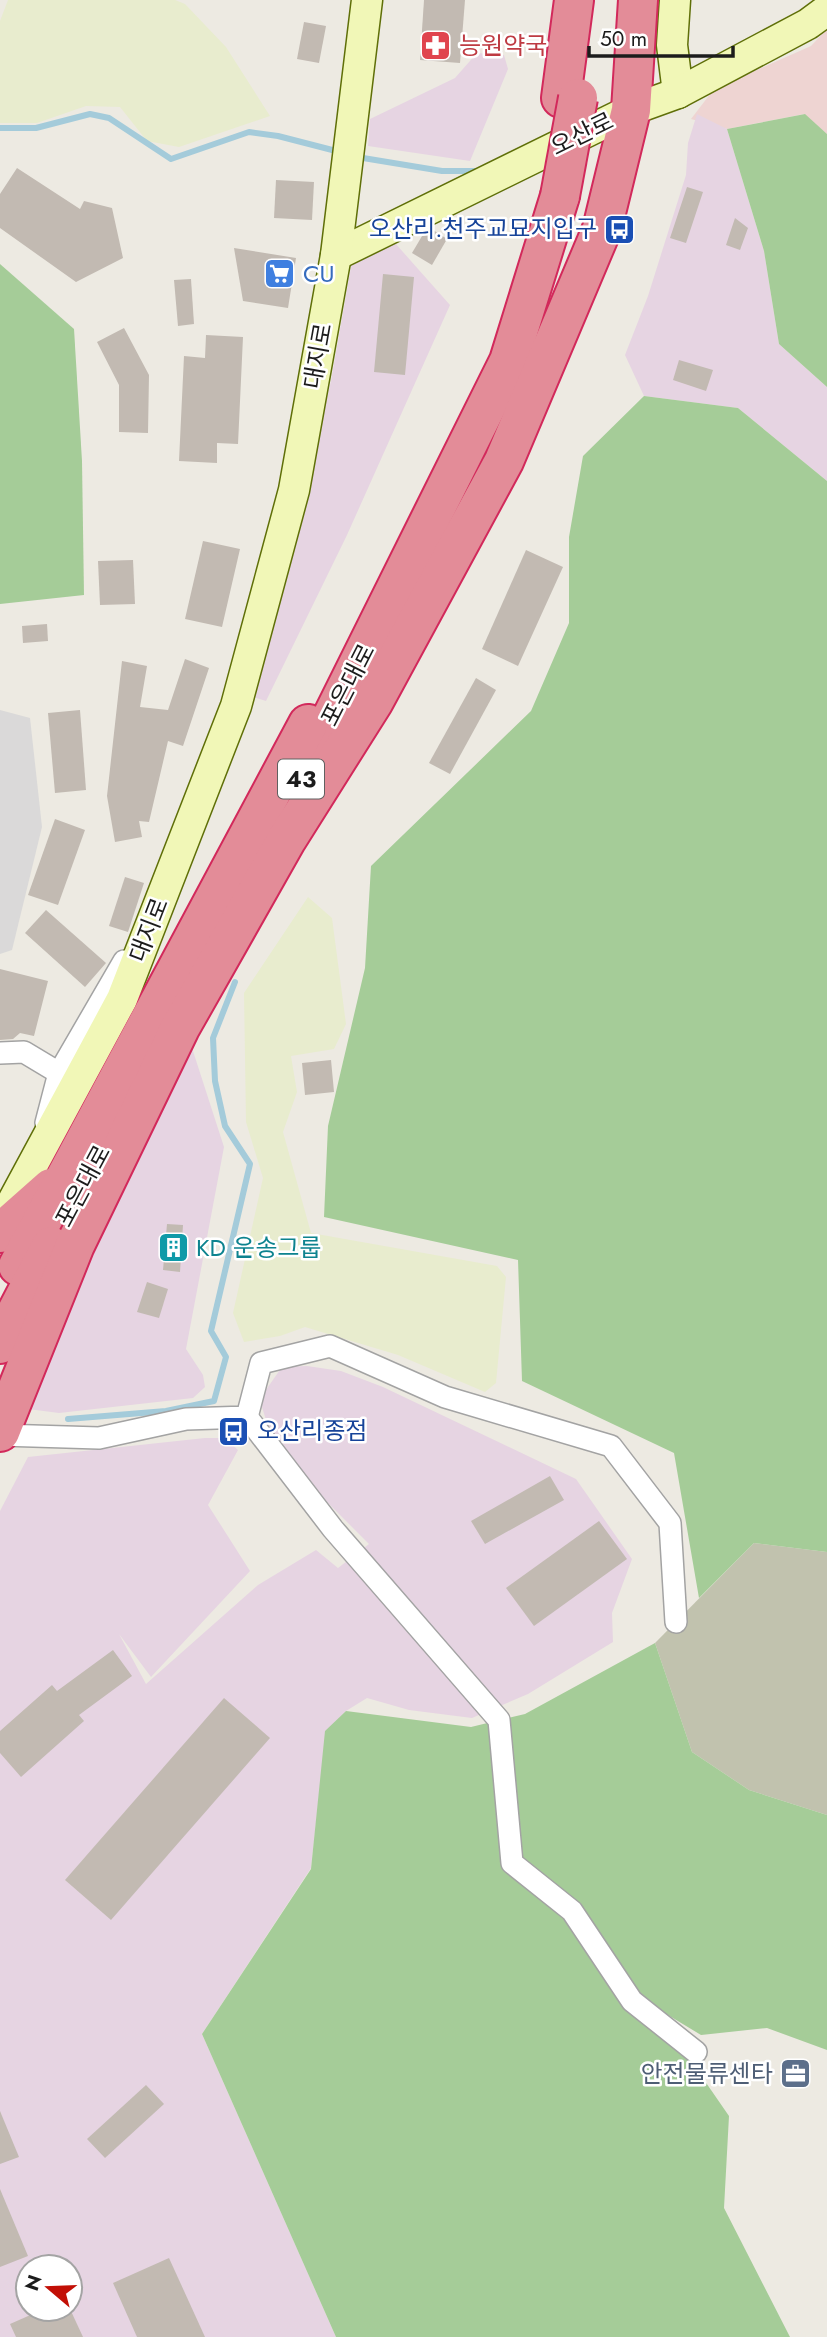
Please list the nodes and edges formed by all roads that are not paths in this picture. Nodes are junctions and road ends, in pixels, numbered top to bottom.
1 (367, 0) edge
2 (574, 0) edge
3 (589, 0) edge
4 (638, 0) edge
5 (675, 0) edge
6 (827, 10) edge
7 (678, 93) junction
8 (570, 98) junction
9 (631, 110) junction
10 (551, 194) junction
11 (336, 255) junction
12 (236, 706) junction
13 (287, 839) junction
14 (246, 881) junction
15 (183, 1009) junction
16 (0, 1053) edge
17 (59, 1073) junction
18 (42, 1144) junction
19 (66, 1175) junction
20 (0, 1225) edge
21 (0, 1233) edge
22 (0, 1299) edge
23 (0, 1343) edge
24 (247, 1417) junction
25 (0, 1434) edge
26 (676, 1622) dead end
27 (695, 2052) dead end

1 - 11 main road, 대지로
2 - 8 highway, 43
3 - 8 highway, 43
4 - 9 highway
5 - 7 main road
6 - 7 main road, 오산로
7 - 9 main road, 오산로
8 - 10 highway, 43
9 - 11 main road, 오산로
9 - 13 highway
10 - 14 highway, 포은대로 / 43
10 - 19 highway, 포은대로 / 43
11 - 12 main road, 대지로
12 - 17 street, 대지로
12 - 18 main road, 대지로
13 - 14 highway
13 - 15 highway
14 - 15 highway, 포은대로 / 43
15 - 23 highway, 포은대로 / 43
15 - 25 highway
16 - 17 street
17 - 18 street, 대지로
18 - 20 main road, 대지로
19 - 21 highway
19 - 22 highway, 포은대로 / 43
24 - 25 street
24 - 26 street
24 - 27 street

